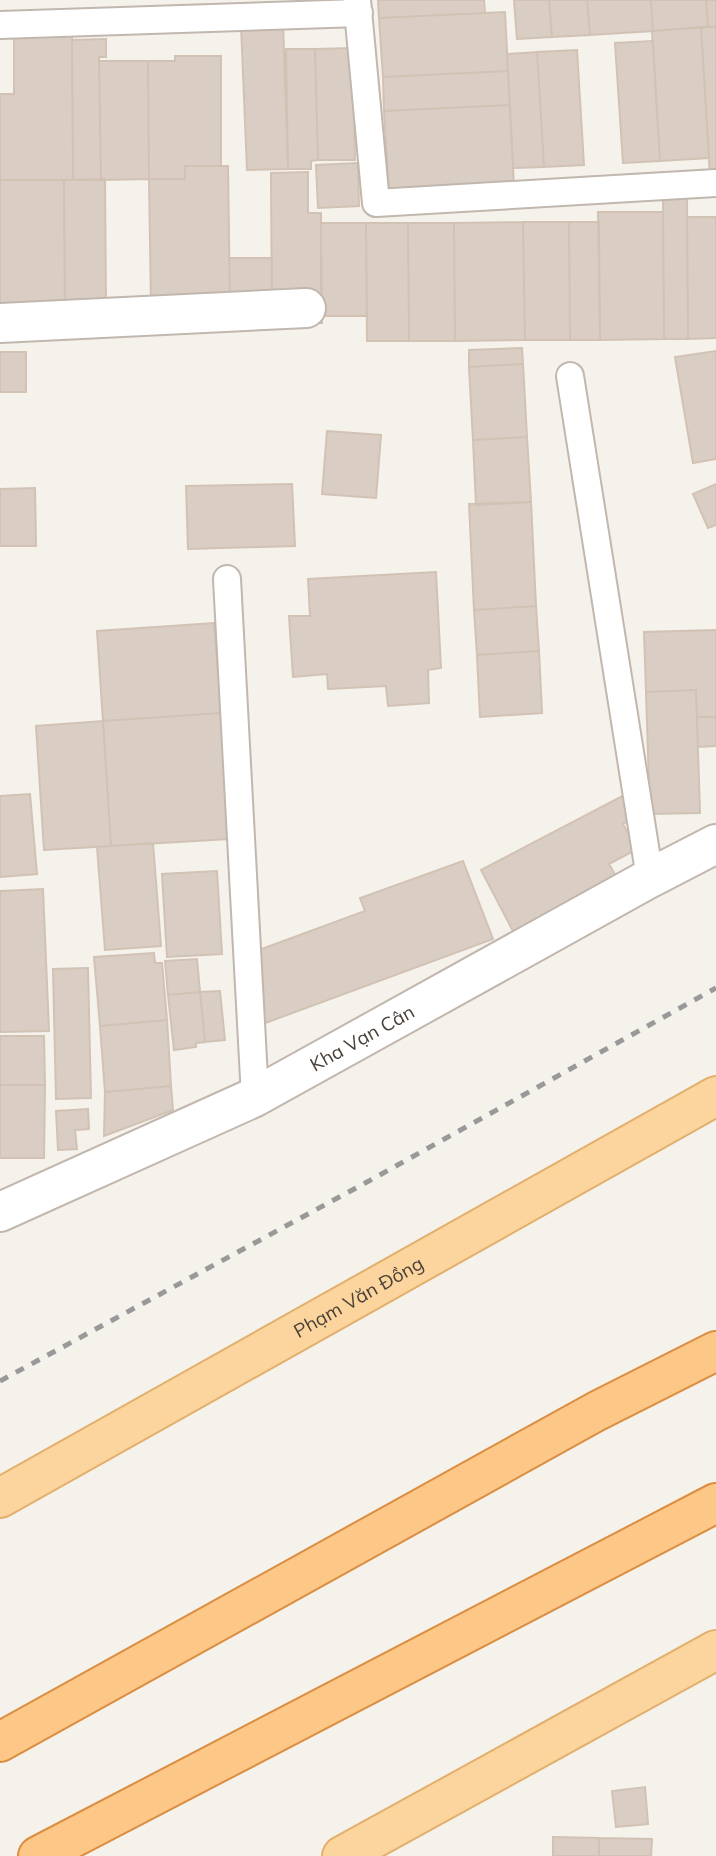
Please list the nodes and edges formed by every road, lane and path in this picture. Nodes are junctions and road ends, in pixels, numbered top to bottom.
1 (358, 6) edge
2 (0, 25) edge
3 (716, 183) edge
4 (306, 308) dead end
5 (0, 323) edge
6 (570, 376) dead end
7 (227, 579) dead end
8 (716, 844) edge
9 (650, 878) junction
10 (716, 1096) edge
11 (255, 1097) junction
12 (0, 1212) edge
13 (716, 1351) edge
14 (0, 1497) edge
15 (716, 1503) edge
16 (716, 1650) edge
17 (0, 1742) edge
18 (38, 1856) edge
19 (342, 1856) edge

1 - 2 lane
1 - 3 lane
4 - 5 street
6 - 9 lane
7 - 11 lane
8 - 9 street, Kha Vạn Cân
9 - 11 street, Kha Vạn Cân
10 - 14 main road, Phạm Văn Đồng
11 - 12 street, Kha Vạn Cân
13 - 17 highway
15 - 18 highway
16 - 19 main road

